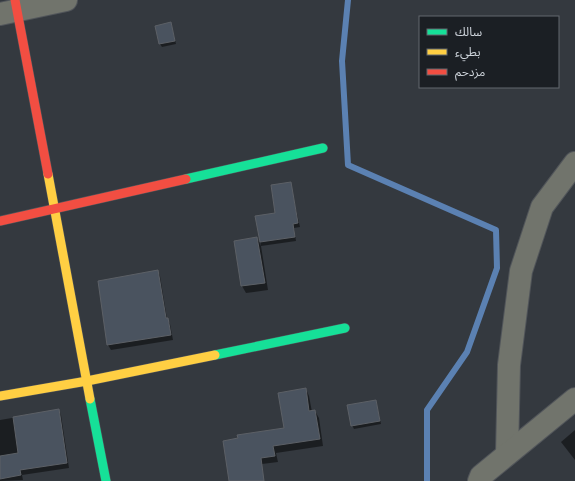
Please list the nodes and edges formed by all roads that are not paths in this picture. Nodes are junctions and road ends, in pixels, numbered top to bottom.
1 (66, 0) edge
2 (10, 8) edge
3 (324, 148) dead end
4 (575, 163) edge
5 (55, 210) junction
6 (0, 221) edge
7 (345, 328) dead end
8 (87, 381) junction
9 (0, 396) edge
10 (575, 399) edge
11 (507, 454) junction
12 (106, 481) edge
13 (479, 481) edge

1 - 2 street
2 - 5 street
3 - 5 street
4 - 11 street
5 - 6 street
5 - 8 street
7 - 8 street
8 - 9 street
8 - 12 street
10 - 11 street
11 - 13 street

